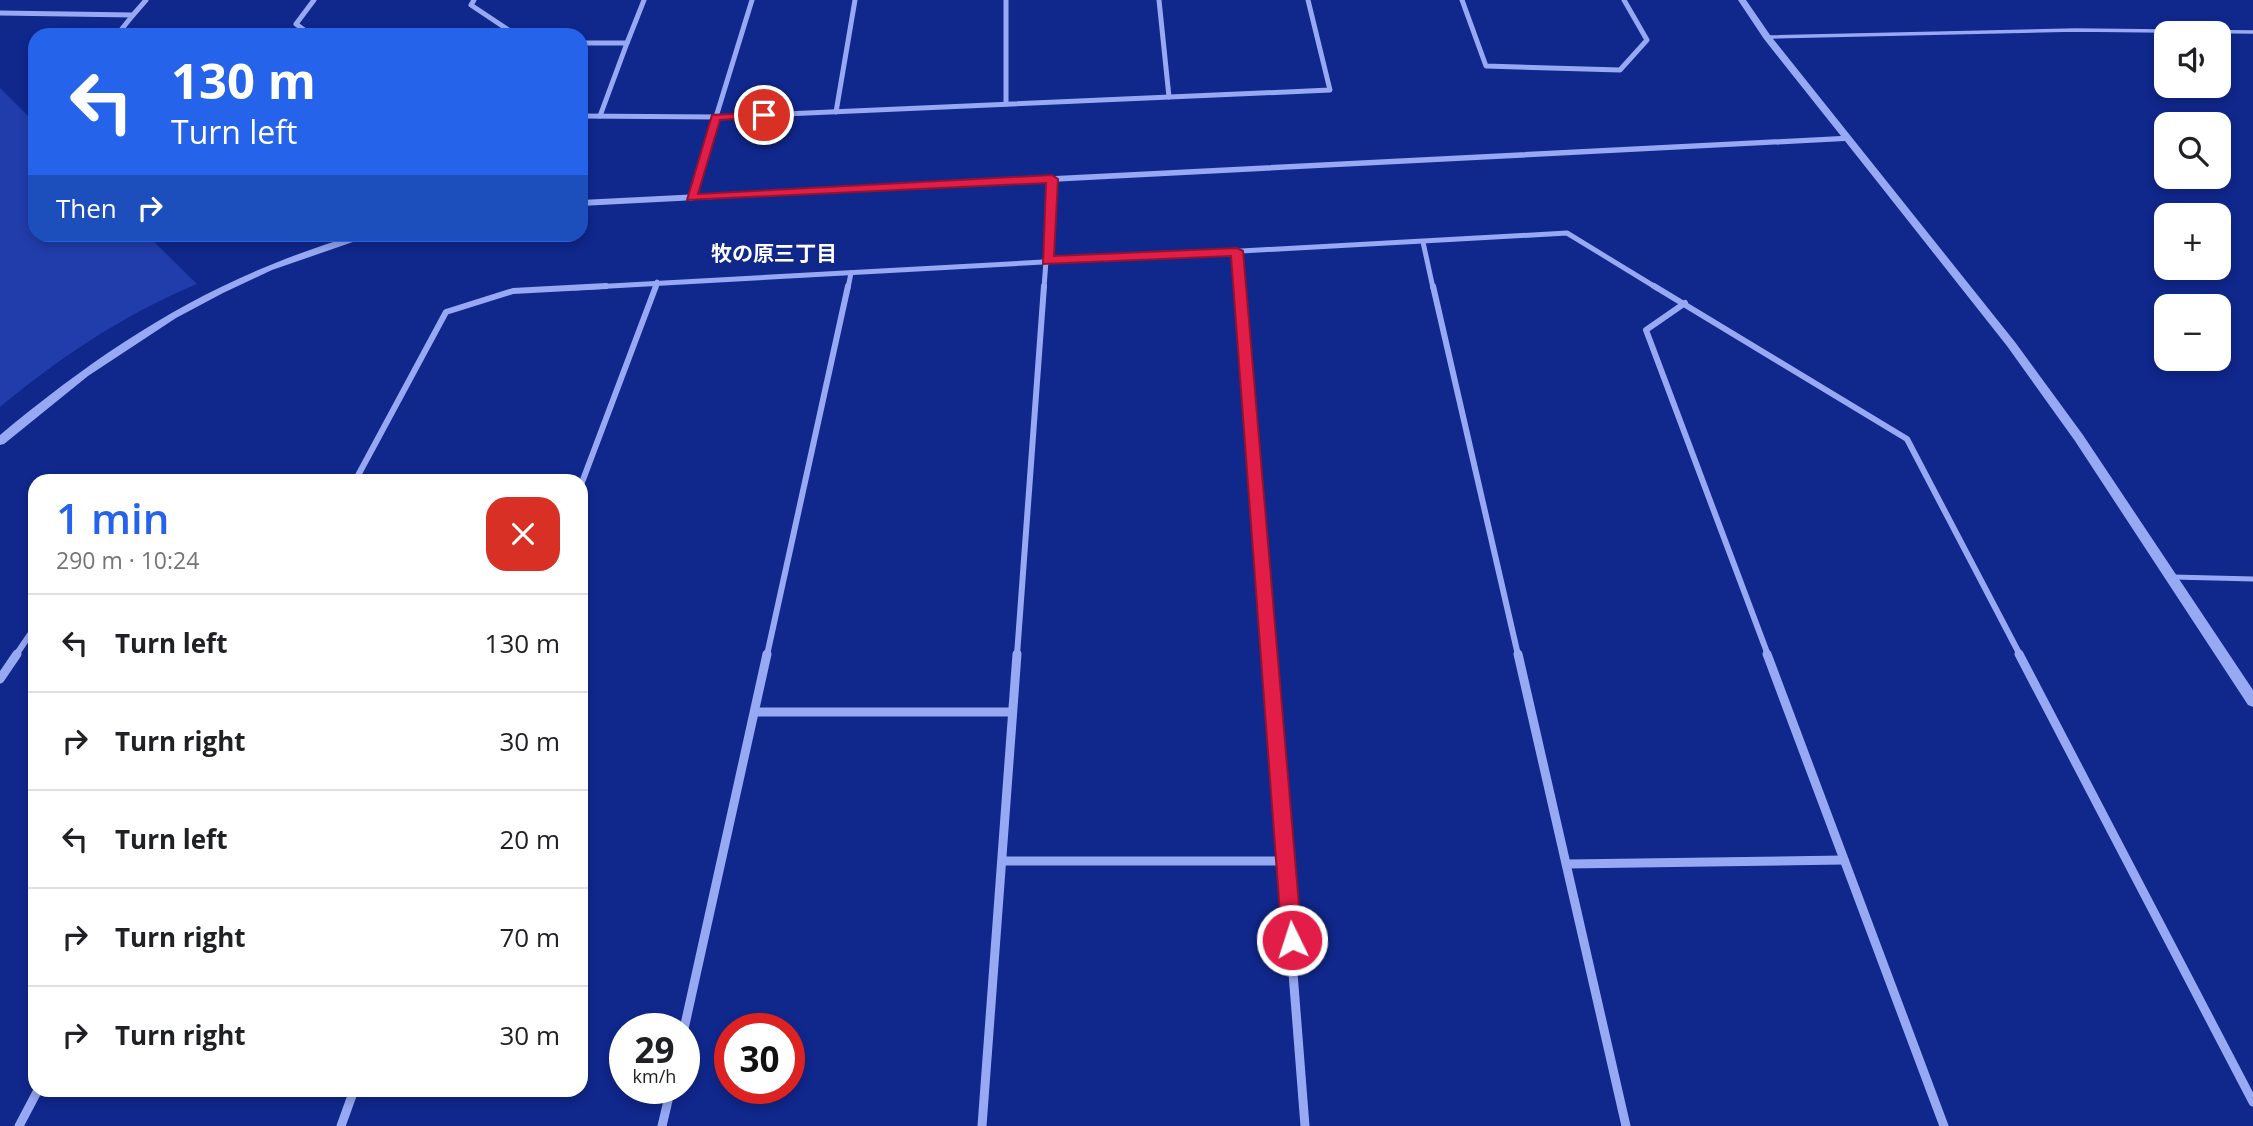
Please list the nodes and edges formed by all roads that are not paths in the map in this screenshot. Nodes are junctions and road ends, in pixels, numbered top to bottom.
1 (146, 0) edge
2 (314, 0) edge
3 (474, 0) edge
4 (644, 0) edge
5 (752, 0) edge
6 (855, 0) edge
7 (1006, 0) edge
8 (1159, 0) edge
9 (1308, 0) edge
10 (1462, 0) edge
11 (1624, 0) edge
12 (1742, 0) edge
13 (0, 12) edge
14 (133, 15) junction
15 (123, 28) edge
16 (301, 28) edge
17 (506, 28) edge
18 (2253, 32) edge
19 (1767, 37) junction
20 (588, 43) edge
21 (627, 43) junction
22 (1169, 97) junction
23 (1006, 104) junction
24 (836, 112) junction
25 (588, 116) edge
26 (600, 116) junction
27 (716, 117) junction
28 (1848, 138) junction
29 (1052, 179) junction
30 (691, 198) junction
31 (588, 203) edge
32 (347, 242) edge
33 (1423, 242) junction
34 (1237, 251) junction
35 (1048, 261) junction
36 (851, 273) junction
37 (657, 282) junction
38 (1685, 303) junction
39 (0, 441) edge
40 (359, 474) edge
41 (585, 474) edge
42 (2173, 577) junction
43 (2253, 579) edge
44 (28, 637) edge
45 (0, 679) edge
46 (2253, 701) edge
47 (755, 712) junction
48 (1011, 712) junction
49 (1844, 860) junction
50 (1003, 861) junction
51 (1286, 861) junction
52 (1568, 864) junction
53 (688, 1013) edge
54 (34, 1097) edge
55 (351, 1097) edge
56 (2253, 1102) edge
57 (667, 1104) edge
58 (19, 1126) edge
59 (341, 1126) edge
60 (662, 1126) edge
61 (982, 1126) edge
62 (1305, 1126) edge
63 (1626, 1126) edge
64 (1944, 1126) edge

1 - 14 street
2 - 16 street
3 - 17 street
4 - 21 street
5 - 27 street
6 - 24 street
7 - 23 street
8 - 22 street
9 - 22 street
10 - 11 street
12 - 19 street
13 - 14 street
14 - 15 street
18 - 19 lane
19 - 28 street
20 - 21 street
21 - 26 street
22 - 23 street
23 - 24 street
24 - 27 street
25 - 26 street
26 - 27 street
27 - 30 street
28 - 29 street
28 - 42 street
29 - 30 street
29 - 35 street
30 - 31 street
32 - 39 street
33 - 34 street
33 - 38 street
33 - 52 street
34 - 35 street
34 - 51 street
35 - 36 street
35 - 48 street
36 - 37 street
36 - 47 street
37 - 40 street
37 - 41 street
38 - 49 street
38 - 56 street
42 - 43 lane
42 - 46 street
44 - 45 street
47 - 48 street
47 - 53 street
48 - 50 street
49 - 52 street
49 - 64 street
50 - 51 street
50 - 61 street
51 - 62 street
52 - 63 street
54 - 58 street
55 - 59 street
57 - 60 street

